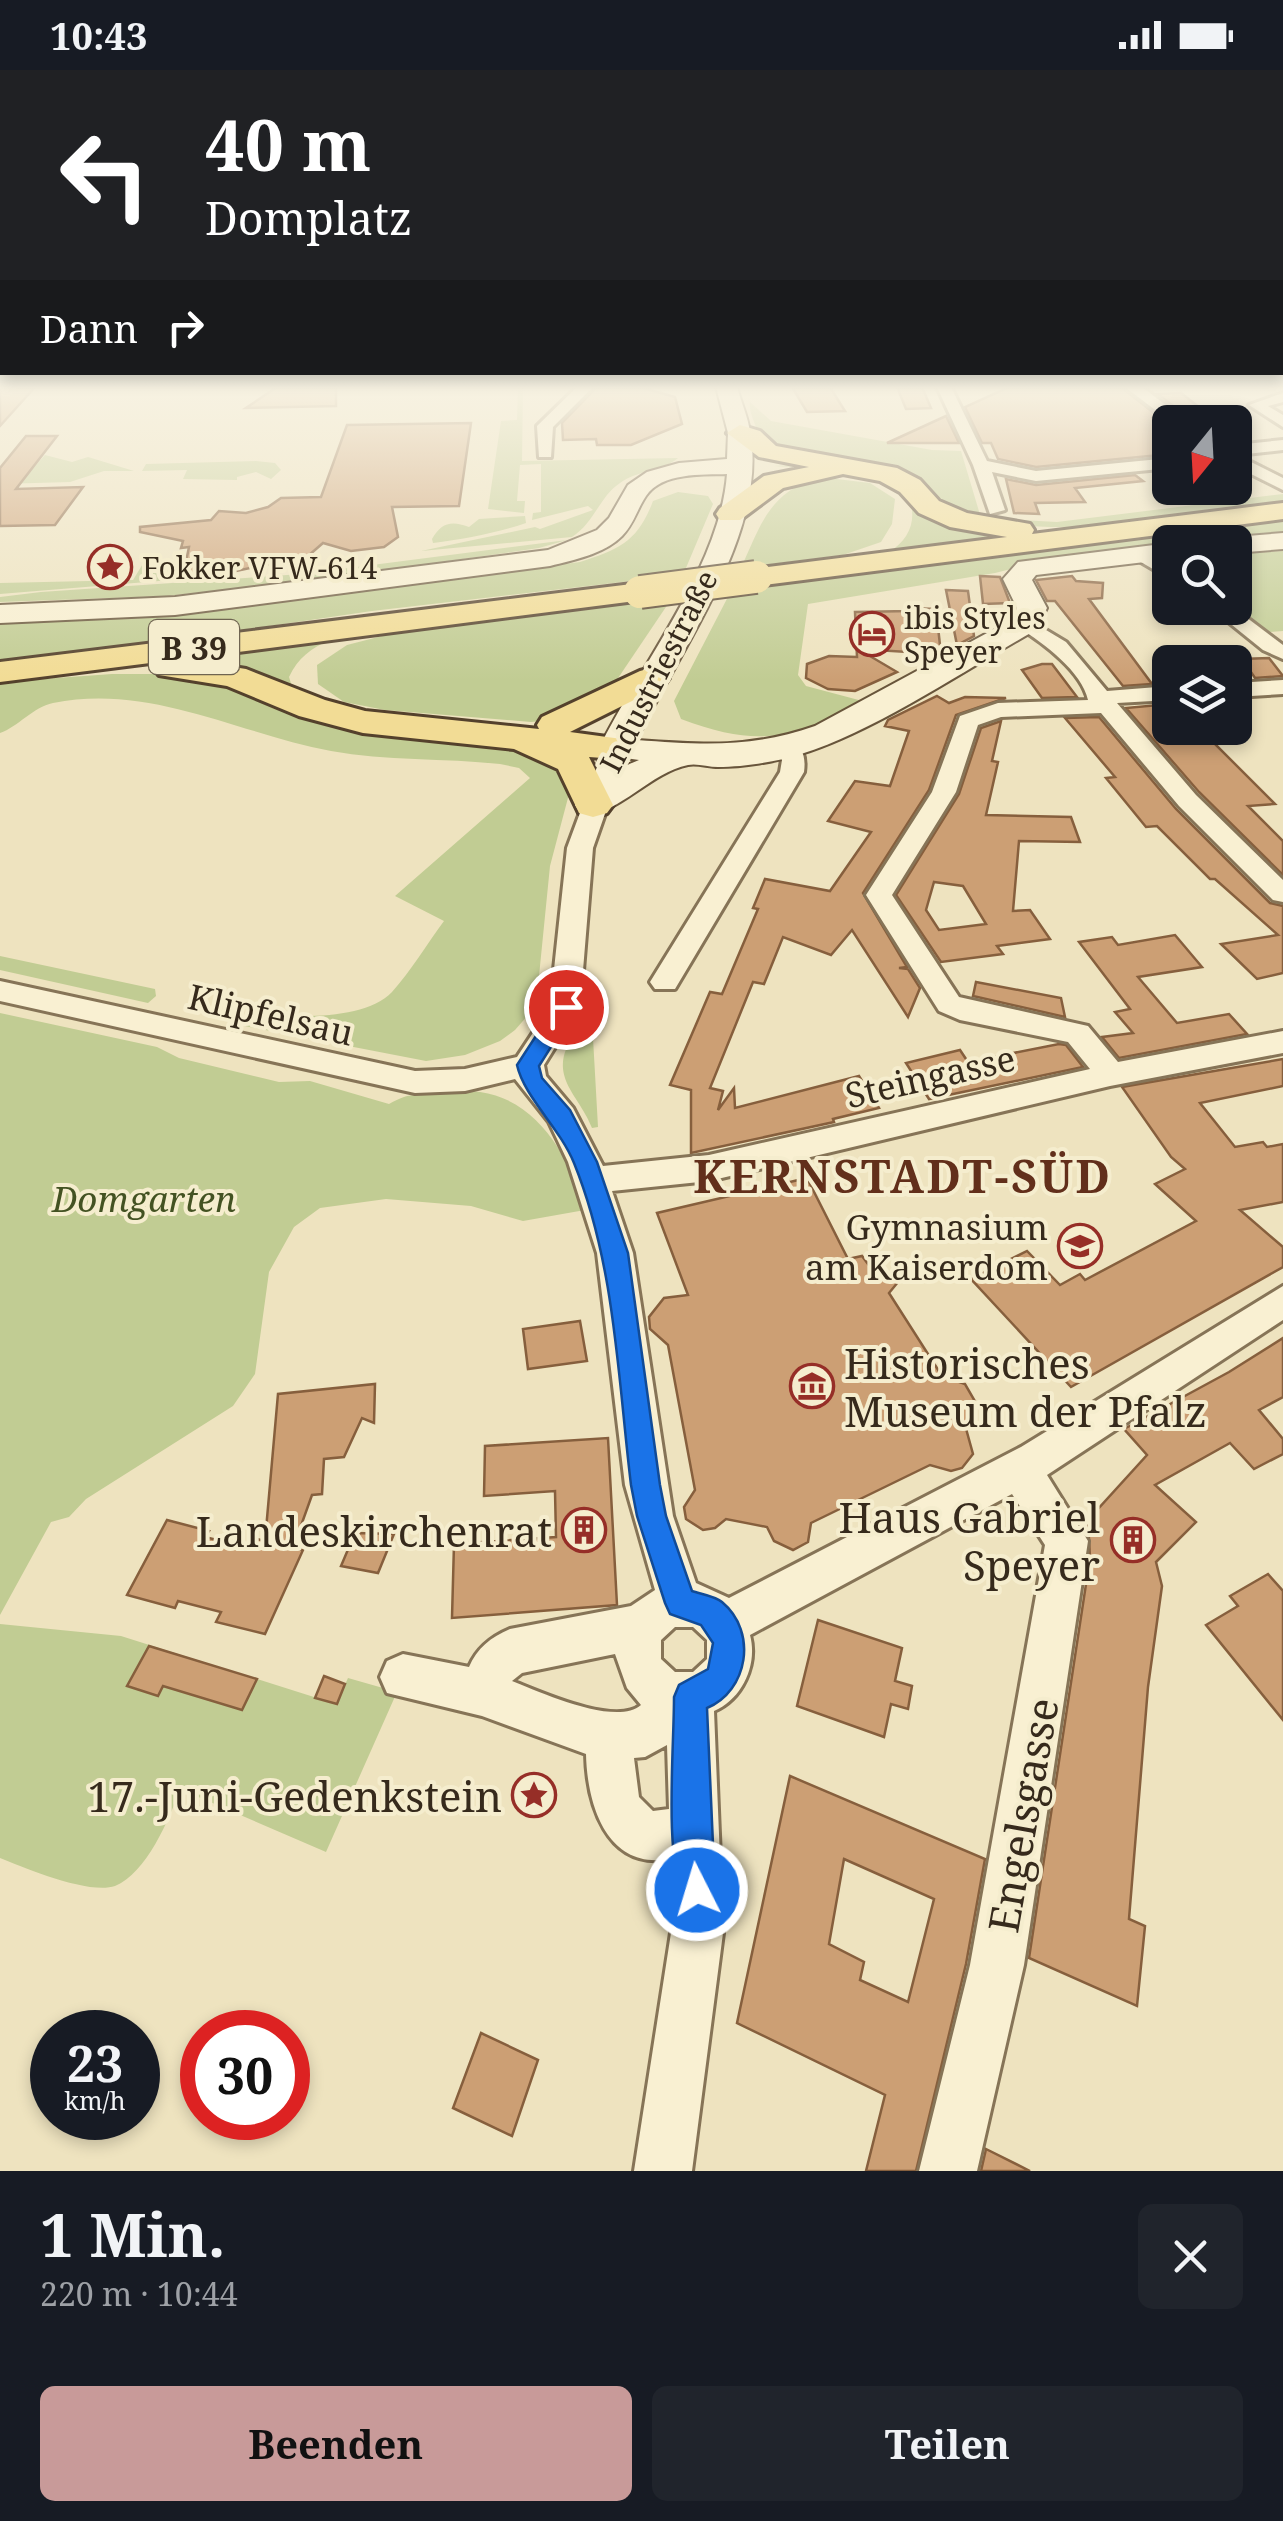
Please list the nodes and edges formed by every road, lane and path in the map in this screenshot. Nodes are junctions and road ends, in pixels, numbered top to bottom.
1 (646, 485) edge
2 (661, 485) edge
3 (736, 485) edge
4 (770, 485) edge
5 (881, 485) edge
6 (908, 485) edge
7 (988, 485) edge
8 (632, 499) junction
9 (996, 510) dead end
10 (1283, 511) edge
11 (728, 521) junction
12 (1283, 541) edge
13 (1141, 542) junction
14 (1252, 544) edge
15 (1152, 546) edge
16 (1152, 554) edge
17 (766, 576) junction
18 (0, 614) edge
19 (444, 616) junction
20 (1026, 624) junction
21 (1247, 625) edge
22 (1283, 653) edge
23 (0, 672) edge
24 (652, 678) junction
25 (1283, 687) edge
26 (1252, 689) edge
27 (1152, 696) edge
28 (1101, 702) junction
29 (555, 725) junction
30 (496, 734) junction
31 (619, 741) junction
32 (718, 746) junction
33 (777, 748) junction
34 (682, 756) junction
35 (593, 806) junction
36 (1283, 894) edge
37 (666, 982) dead end
38 (0, 992) edge
39 (1283, 1042) edge
40 (528, 1065) junction
41 (1110, 1075) junction
42 (594, 1180) junction
43 (1283, 1302) edge
44 (1020, 1469) junction
45 (662, 1614) junction
46 (723, 1625) junction
47 (403, 1676) dead end
48 (482, 1693) junction
49 (687, 1697) junction
50 (627, 1734) junction
51 (692, 1830) junction
52 (663, 2171) edge
53 (948, 2171) edge

1 - 8 street
2 - 8 street
3 - 11 street, Industriestraße
4 - 11 main road, B 39
5 - 17 main road, B 39
6 - 13 main road
7 - 9 street
8 - 11 street
8 - 18 street
10 - 13 main road, B 39
11 - 24 street, Industriestraße
12 - 14 street
13 - 15 street
13 - 16 street
13 - 17 main road, B 39
13 - 20 street
17 - 19 main road, B 39, bridge
19 - 23 main road, B 39
19 - 29 main road, B 39
20 - 28 street
20 - 33 street
21 - 22 street
23 - 30 main road
24 - 29 main road, B 39
24 - 31 street, Industriestraße
24 - 32 street
25 - 26 street
27 - 28 street
28 - 36 street
28 - 41 street
29 - 31 main road, B 39
30 - 31 main road
30 - 35 main road
31 - 32 street
31 - 34 street
31 - 35 street, Industriestraße
32 - 33 street
33 - 34 street
33 - 37 street
34 - 35 street
35 - 40 street, Industriestraße
38 - 40 street, Klipfelsau
39 - 41 street, Steingasse
40 - 42 street
41 - 42 street, Steingasse
42 - 45 street
43 - 44 street
44 - 46 street
44 - 53 street, Engelsgasse
45 - 46 street
45 - 48 street
45 - 49 street
46 - 49 street
47 - 48 street
48 - 50 street
49 - 50 street
49 - 51 street
50 - 51 street
51 - 52 street

